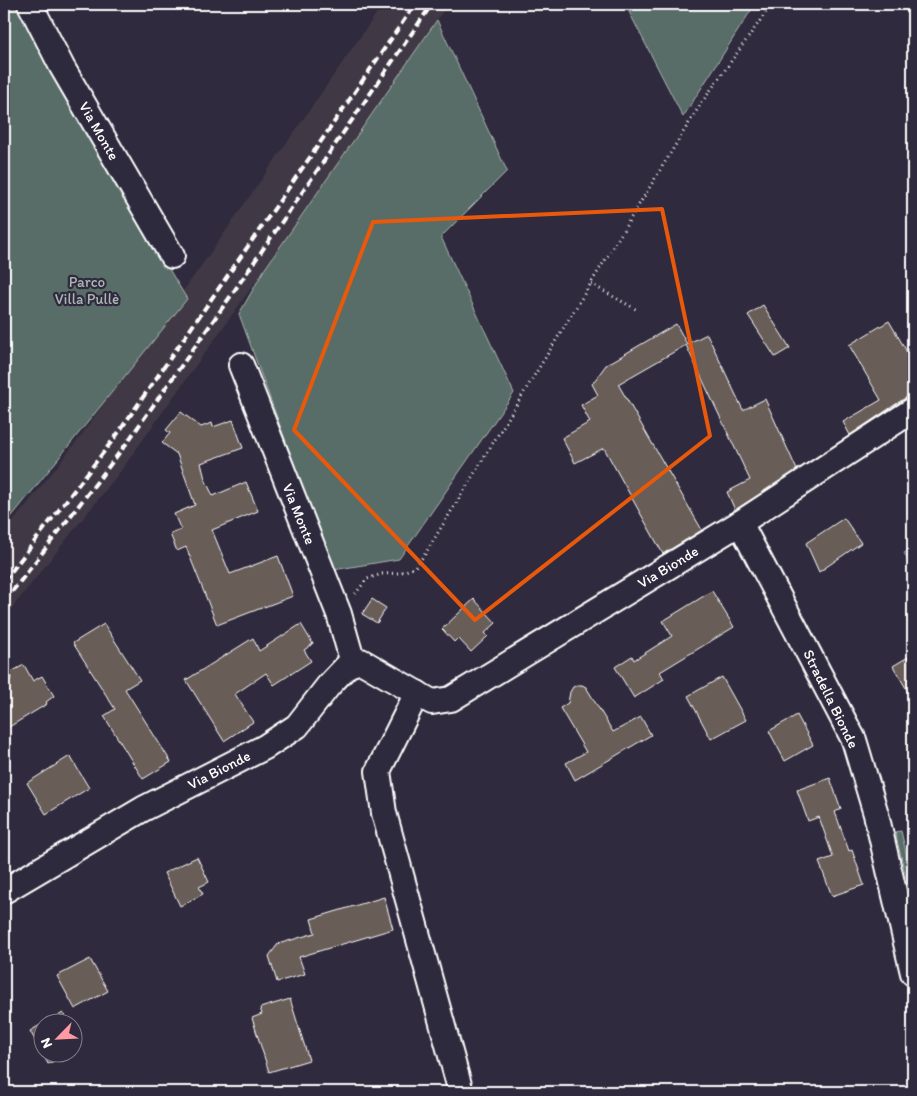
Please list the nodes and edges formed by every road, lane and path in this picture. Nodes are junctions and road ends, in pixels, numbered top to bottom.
1 (30, 4) edge
2 (772, 4) edge
3 (172, 256) dead end
4 (591, 284) junction
5 (639, 311) dead end
6 (241, 365) dead end
7 (913, 410) edge
8 (740, 523) junction
9 (339, 614) junction
10 (357, 662) junction
11 (417, 693) junction
12 (4, 891) edge
13 (913, 973) edge
14 (461, 1092) edge

1 - 3 street, Via Monte
2 - 4 path
4 - 5 path
4 - 9 path
6 - 9 street, Via Monte
7 - 8 street, Via Bionde
8 - 11 street, Via Bionde
8 - 13 street, Stradella Bionde
9 - 10 street, Via Monte
10 - 11 street, Via Bionde
10 - 12 street, Via Bionde
11 - 14 street

